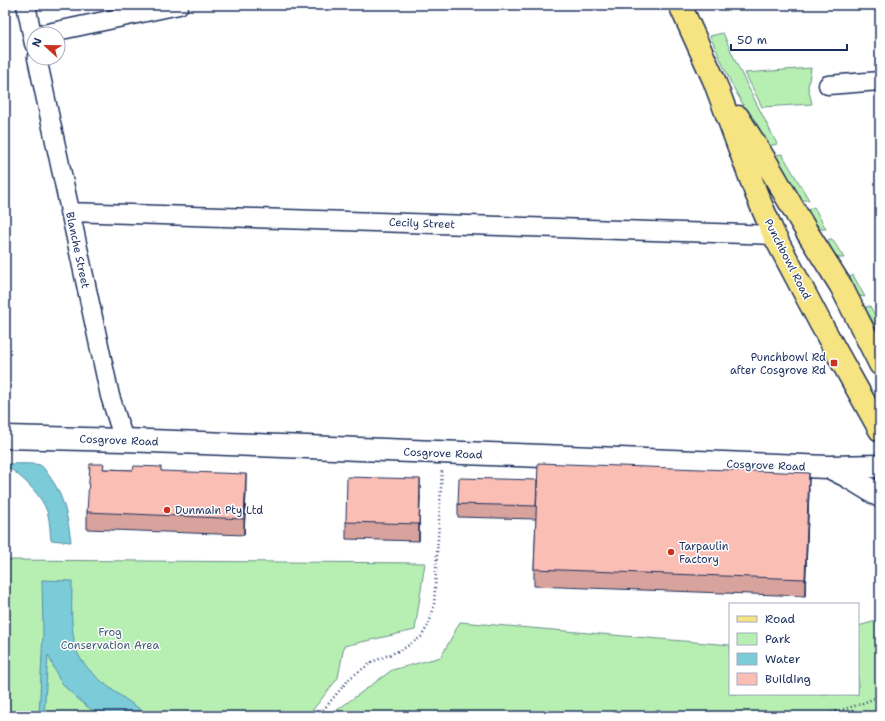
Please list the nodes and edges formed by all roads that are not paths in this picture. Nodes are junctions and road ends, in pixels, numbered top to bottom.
1 (26, 5) edge
2 (179, 5) edge
3 (680, 5) edge
4 (33, 26) edge
5 (66, 30) edge
6 (39, 66) edge
7 (714, 80) junction
8 (880, 81) edge
9 (828, 85) dead end
10 (69, 212) junction
11 (774, 235) junction
12 (880, 364) edge
13 (880, 430) edge
14 (5, 437) edge
15 (124, 440) junction
16 (880, 466) edge
17 (828, 467) junction
18 (880, 496) edge

1 - 4 street
2 - 5 street
3 - 7 main road, Punchbowl Road
6 - 10 street, Blanche Street
7 - 11 main road, Punchbowl Road
7 - 12 main road, Punchbowl Road
8 - 9 street
10 - 11 street, Cecily Street
10 - 15 street, Blanche Street
11 - 13 main road, Punchbowl Road
14 - 15 main road, Cosgrove Road
15 - 17 main road, Cosgrove Road
16 - 17 main road, Cosgrove Road
17 - 18 main road

